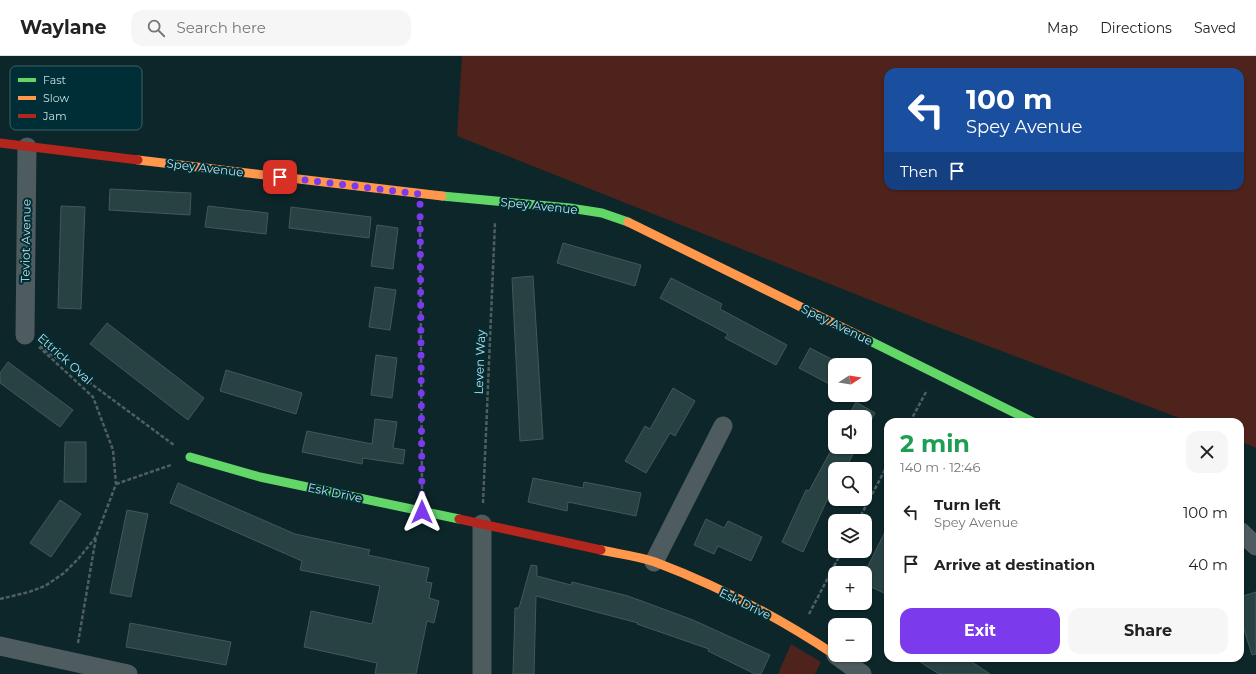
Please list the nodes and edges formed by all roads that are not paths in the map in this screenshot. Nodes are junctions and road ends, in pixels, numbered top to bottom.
1 (0, 143) edge
2 (27, 147) junction
3 (25, 335) road end
4 (1025, 418) edge
5 (723, 426) dead end
6 (190, 457) road end
7 (482, 524) junction
8 (1244, 534) edge
9 (1256, 546) edge
10 (654, 562) junction
11 (0, 646) edge
12 (828, 650) edge
13 (845, 662) edge
14 (128, 674) edge
15 (482, 674) edge
16 (862, 674) edge

1 - 2 street, Spey Avenue
2 - 3 street, Teviot Avenue
2 - 4 street, Spey Avenue
5 - 10 street
6 - 7 street, Esk Drive
7 - 10 street, Esk Drive
7 - 15 street
8 - 9 street
10 - 12 street, Esk Drive
11 - 14 street
13 - 16 street

